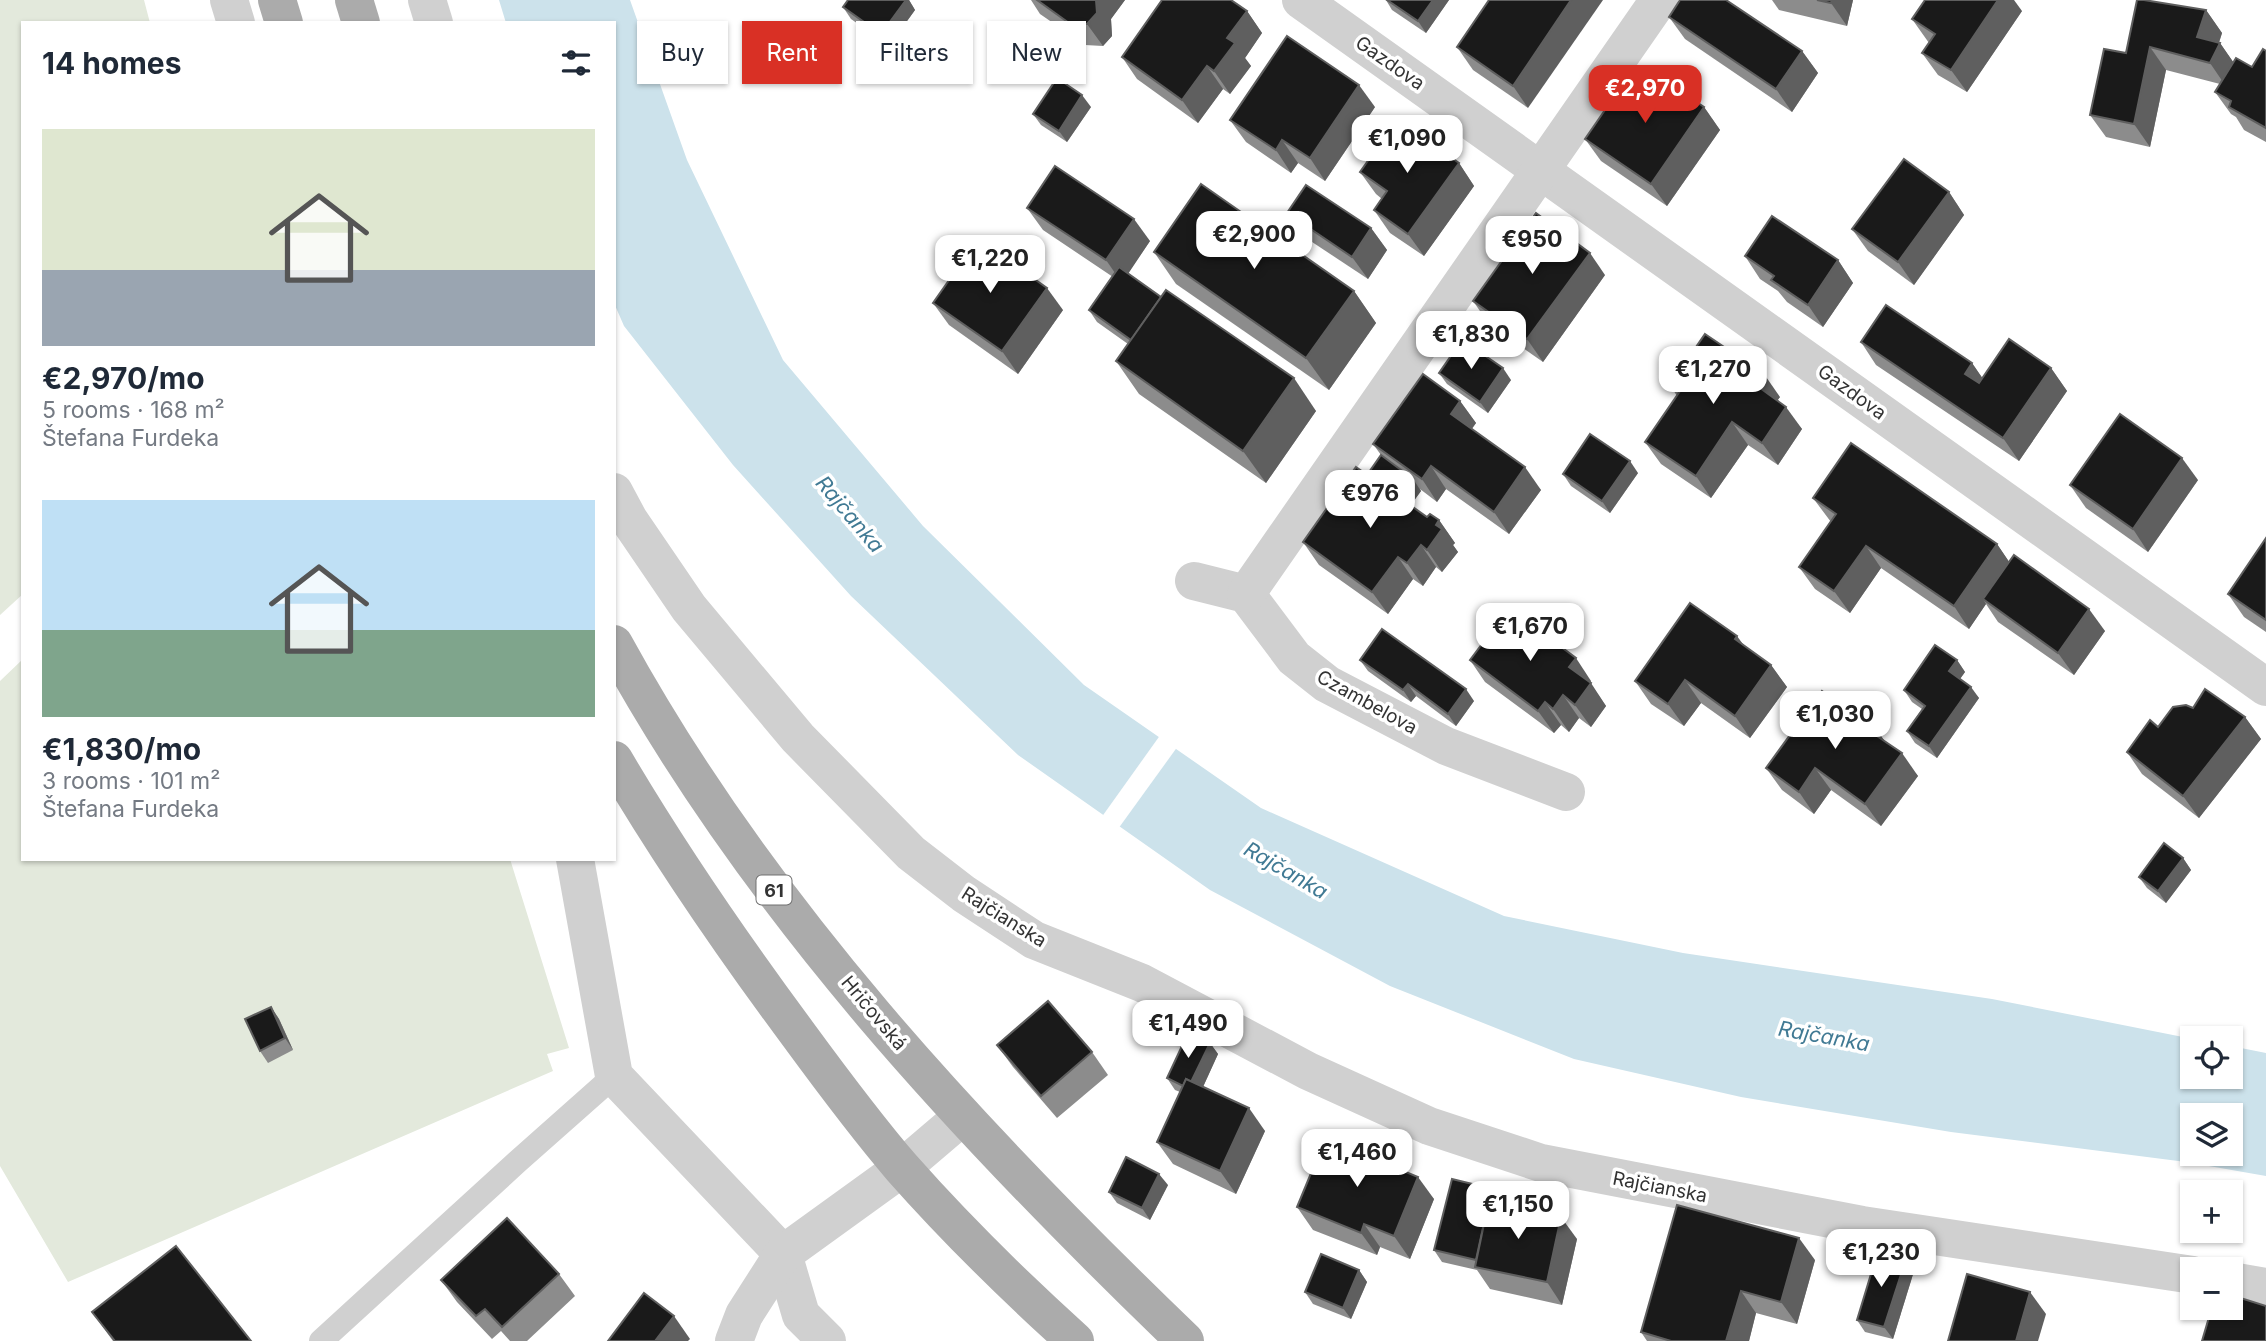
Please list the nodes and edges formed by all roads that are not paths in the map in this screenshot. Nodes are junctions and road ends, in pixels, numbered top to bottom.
1 (229, 0) edge
2 (277, 0) edge
3 (354, 0) edge
4 (427, 0) edge
5 (1301, 0) edge
6 (1659, 0) edge
7 (235, 21) edge
8 (283, 21) edge
9 (360, 21) edge
10 (433, 21) edge
11 (1540, 169) junction
12 (616, 496) edge
13 (1194, 581) dead end
14 (1246, 594) junction
15 (616, 648) edge
16 (2266, 687) edge
17 (616, 763) edge
18 (1566, 792) dead end
19 (575, 861) edge
20 (614, 1076) junction
21 (963, 1116) junction
22 (902, 1168) junction
23 (783, 1254) junction
24 (2180, 1273) edge
25 (2243, 1283) edge
26 (2266, 1287) edge
27 (321, 1341) edge
28 (734, 1341) edge
29 (827, 1341) edge
30 (1075, 1341) edge
31 (1185, 1341) edge

1 - 7 street
2 - 8 main road
3 - 9 main road
4 - 10 street
5 - 11 street, Gazdova
6 - 11 street
11 - 14 street
11 - 16 street, Gazdova
12 - 24 street, Rajčianska
13 - 14 street
14 - 18 street, Czambelova
15 - 21 main road, Hričovská / 61
17 - 22 main road
19 - 20 street
20 - 23 street
20 - 27 lane
21 - 22 street
21 - 31 main road, Hričovská / 61
22 - 23 street
22 - 30 main road
23 - 28 street
23 - 29 street
25 - 26 street

